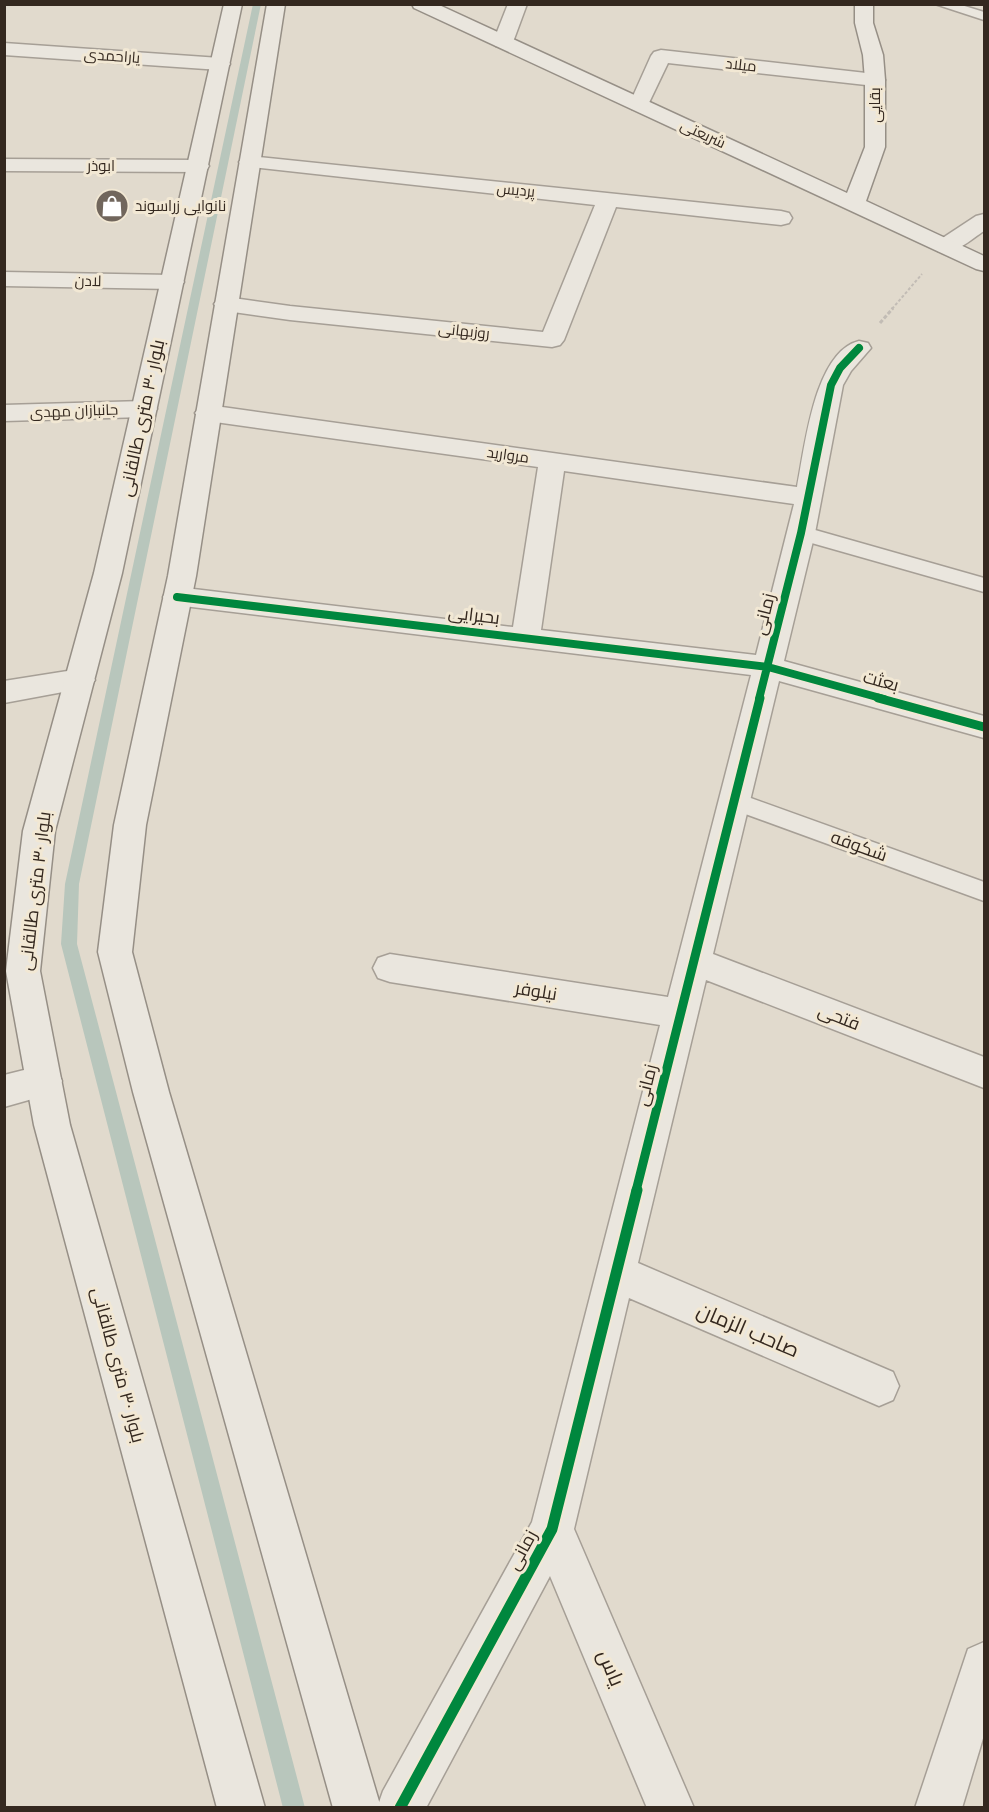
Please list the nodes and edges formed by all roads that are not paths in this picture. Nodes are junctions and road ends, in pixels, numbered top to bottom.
1 (226, 4) edge
2 (421, 4) edge
3 (518, 4) edge
4 (864, 4) edge
5 (941, 4) edge
6 (233, 5) edge
7 (275, 6) edge
8 (984, 16) edge
9 (503, 42) junction
10 (4, 49) edge
11 (220, 64) junction
12 (875, 80) junction
13 (639, 105) junction
14 (250, 162) junction
15 (4, 165) edge
16 (198, 166) junction
17 (608, 200) junction
18 (854, 203) junction
19 (782, 218) dead end
20 (984, 221) edge
21 (946, 246) junction
22 (984, 264) edge
23 (4, 279) edge
24 (172, 282) junction
25 (226, 304) junction
26 (859, 348) road end
27 (144, 409) junction
28 (4, 413) edge
29 (208, 413) junction
30 (552, 461) junction
31 (808, 497) junction
32 (801, 534) junction
33 (984, 585) edge
34 (177, 597) junction
35 (526, 638) junction
36 (768, 667) junction
37 (80, 680) junction
38 (4, 692) edge
39 (984, 727) edge
40 (734, 801) junction
41 (984, 892) edge
42 (694, 961) junction
43 (390, 968) dead end
44 (681, 1014) junction
45 (984, 1073) edge
46 (44, 1081) junction
47 (4, 1091) edge
48 (616, 1273) junction
49 (879, 1386) dead end
50 (552, 1529) junction
51 (984, 1665) edge
52 (241, 1808) edge
53 (357, 1808) edge
54 (400, 1808) edge
55 (670, 1808) edge
56 (938, 1808) edge

1 - 6 street
2 - 9 street, شریعتی
3 - 9 street
4 - 12 street, بقایی
5 - 8 lane
6 - 7 street
6 - 11 street, بلوار ۳۰ متری طالقانی
7 - 14 street
9 - 13 street, شریعتی
10 - 11 street, یاراحمدی
11 - 16 street, بلوار ۳۰ متری طالقانی
12 - 13 street, میلاد
12 - 18 street, بقایی
13 - 18 street, شریعتی
14 - 17 street, پردیس
14 - 25 street
15 - 16 street, ابوذر
16 - 24 street, بلوار ۳۰ متری طالقانی
17 - 19 street, پردیس
17 - 25 street, روزبهانی
18 - 21 street, شریعتی
20 - 21 street
21 - 22 street, شریعتی
23 - 24 street, لادن
24 - 27 street, بلوار ۳۰ متری طالقانی
25 - 29 street
26 - 31 street, زمانی
27 - 28 street, جانبازان مهدی
27 - 37 street, بلوار ۳۰ متری طالقانی
29 - 30 street, مروارید
29 - 34 street
30 - 31 street, مروارید
30 - 35 street
31 - 32 street, زمانی
32 - 33 lane
32 - 36 street, زمانی
34 - 35 street, بحیرایی
34 - 53 street
35 - 36 street, بحیرایی
36 - 39 street, بعثت
36 - 40 street, زمانی
37 - 38 street
37 - 46 street, بلوار ۳۰ متری طالقانی
40 - 41 lane, شکوفه
40 - 42 street, زمانی
42 - 44 street, زمانی
42 - 45 street, فتحی
43 - 44 street, نیلوفر
44 - 48 street, زمانی
46 - 47 street
46 - 52 street, بلوار ۳۰ متری طالقانی
48 - 49 street, صاحب الزمان
48 - 50 street, زمانی
50 - 54 street, زمانی
50 - 55 street, یاس
51 - 56 street

